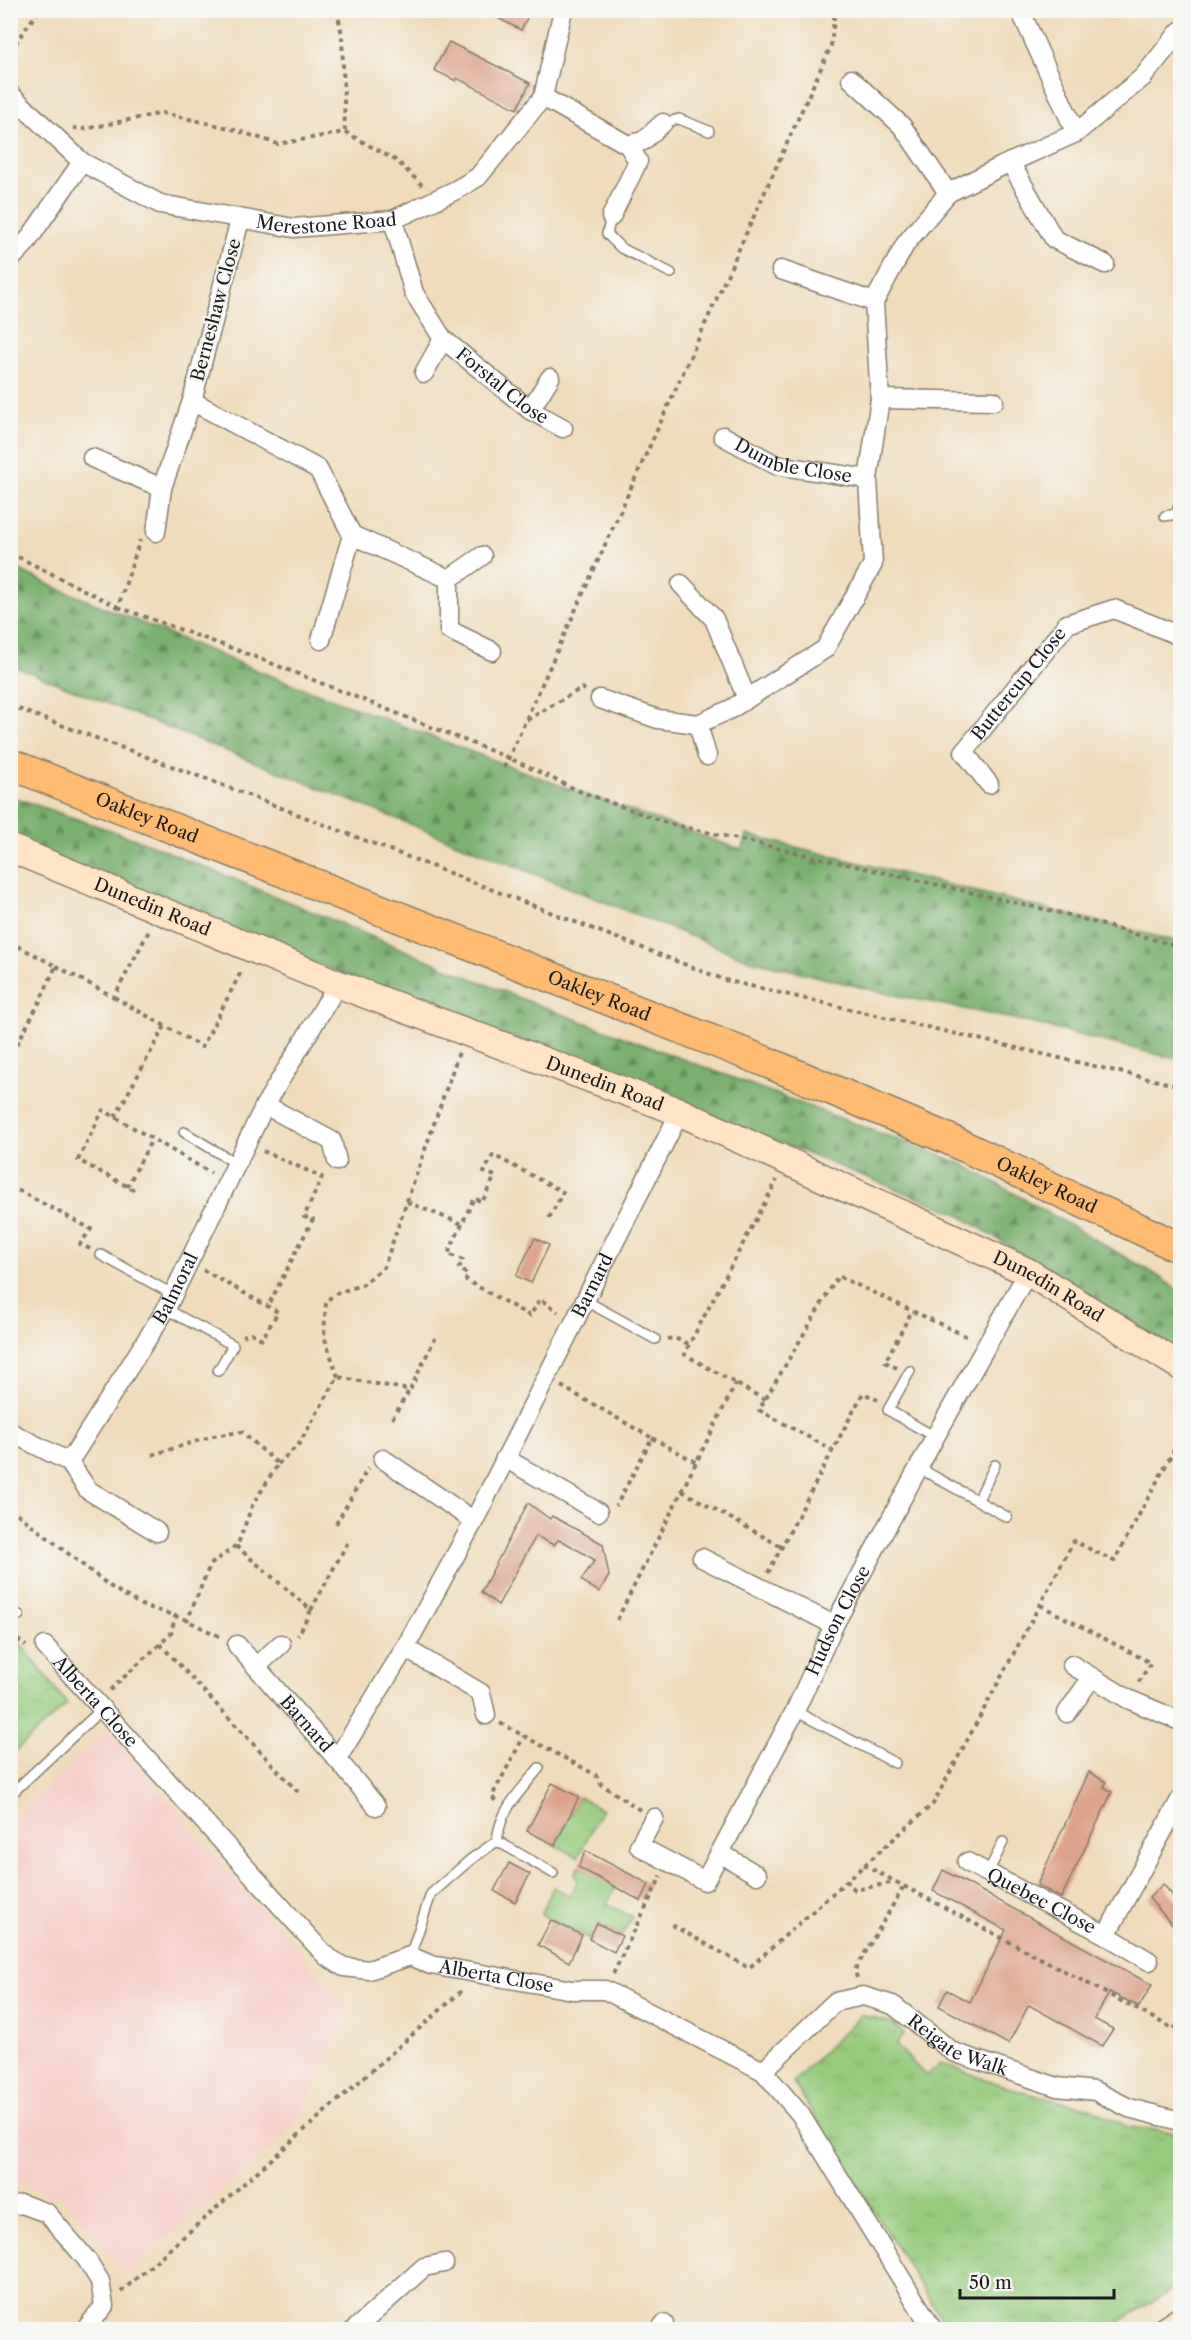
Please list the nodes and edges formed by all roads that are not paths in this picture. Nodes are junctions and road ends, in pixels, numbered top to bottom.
1 (563, 10) edge
2 (1020, 10) edge
3 (1180, 31) edge
4 (851, 79) dead end
5 (10, 94) edge
6 (543, 97) junction
7 (663, 123) joint
8 (709, 131) dead end
9 (1076, 134) junction
10 (628, 145) junction
11 (82, 162) junction
12 (1010, 162) junction
13 (948, 193) junction
14 (611, 217) joint
15 (240, 220) junction
16 (393, 220) junction
17 (10, 260) edge
18 (1105, 264) dead end
19 (781, 270) dead end
20 (671, 273) dead end
21 (874, 302) junction
22 (443, 339) junction
23 (424, 373) dead end
24 (550, 378) dead end
25 (880, 399) junction
26 (192, 401) junction
27 (994, 401) dead end
28 (530, 410) junction
29 (562, 428) dead end
30 (723, 436) dead end
31 (92, 459) dead end
32 (868, 479) junction
33 (162, 488) junction
34 (1180, 503) edge
35 (1165, 516) dead end
36 (156, 532) road end
37 (352, 535) junction
38 (482, 555) dead end
39 (449, 579) junction
40 (681, 584) dead end
41 (1180, 636) edge
42 (321, 640) dead end
43 (492, 651) dead end
44 (600, 699) road end
45 (747, 699) junction
46 (698, 724) junction
47 (707, 756) dead end
48 (10, 764) edge
49 (989, 784) dead end
50 (10, 848) edge
51 (338, 984) junction
52 (266, 1105) junction
53 (680, 1112) junction
54 (184, 1132) dead end
55 (337, 1161) dead end
56 (237, 1164) junction
57 (1180, 1248) edge
58 (101, 1255) road end
59 (1028, 1272) junction
60 (586, 1301) junction
61 (170, 1302) junction
62 (655, 1339) road end
63 (1180, 1366) edge
64 (218, 1371) dead end
65 (909, 1373) road end
66 (10, 1432) edge
67 (935, 1437) junction
68 (505, 1458) junction
69 (383, 1459) road end
70 (69, 1462) junction
71 (995, 1465) dead end
72 (919, 1468) junction
73 (978, 1500) junction
74 (598, 1512) road end
75 (1007, 1516) dead end
76 (474, 1521) junction
77 (157, 1532) dead end
78 (702, 1558) dead end
79 (834, 1625) junction
80 (289, 1642) road end
81 (237, 1645) road end
82 (45, 1646) dead end
83 (405, 1648) junction
84 (1072, 1665) dead end
85 (257, 1666) junction
86 (1092, 1677) junction
87 (99, 1706) junction
88 (795, 1711) junction
89 (1067, 1713) dead end
90 (486, 1715) road end
91 (1180, 1721) edge
92 (337, 1759) junction
93 (895, 1763) dead end
94 (539, 1768) dead end
95 (10, 1795) edge
96 (1180, 1800) edge
97 (376, 1806) dead end
98 (654, 1818) road end
99 (497, 1841) junction
100 (1003, 1842) dead end
101 (720, 1853) junction
102 (967, 1862) dead end
103 (553, 1873) dead end
104 (988, 1873) junction
105 (757, 1875) dead end
106 (1106, 1935) junction
107 (410, 1956) junction
108 (1149, 1961) dead end
109 (763, 2071) junction
110 (1180, 2121) edge
111 (10, 2206) edge
112 (444, 2263) dead end
113 (1180, 2321) edge
114 (85, 2330) edge
115 (354, 2330) edge
116 (933, 2330) edge
117 (1166, 2330) edge

1 - 6 street, Merestone Road
2 - 9 street
3 - 9 street
4 - 13 street
5 - 11 street, Merestone Road
6 - 10 street
6 - 16 street, Merestone Road
7 - 8 lane
7 - 10 street
9 - 12 street
10 - 14 street
11 - 15 street, Merestone Road
11 - 17 street
12 - 13 street
12 - 18 street
13 - 21 street
14 - 20 lane
15 - 16 street, Merestone Road
15 - 26 street, Berneshaw Close
16 - 22 street, Forstal Close
19 - 21 street
21 - 25 street, Dumble Close
22 - 23 street, Forstal Close
22 - 28 street, Forstal Close
24 - 28 street
25 - 27 street
25 - 32 street, Dumble Close
26 - 33 street, Berneshaw Close
26 - 37 street, Berneshaw Close
28 - 29 street, Forstal Close
30 - 32 street, Dumble Close
31 - 33 street
32 - 45 street, Dumble Close
33 - 36 street, Berneshaw Close
34 - 35 lane
37 - 39 street
37 - 42 street
38 - 39 street
39 - 43 street
40 - 45 street
41 - 49 street, Buttercup Close
44 - 46 street
45 - 46 street, Dumble Close
46 - 47 street
48 - 57 main road, Oakley Road
50 - 51 street, Dunedin Road
51 - 52 street, Balmoral
51 - 53 street, Dunedin Road
52 - 55 street
52 - 56 street, Balmoral
53 - 59 street, Dunedin Road
53 - 60 street, Barnard
54 - 56 lane
56 - 61 street, Balmoral
58 - 61 lane
59 - 63 street, Dunedin Road
59 - 67 street, Hudson Close
60 - 62 lane
60 - 68 street, Barnard
61 - 64 lane
61 - 70 street, Balmoral
65 - 67 lane
66 - 70 street
67 - 72 street, Hudson Close
68 - 74 street
68 - 76 street, Barnard
69 - 76 street
70 - 77 street
71 - 73 lane
72 - 73 lane
72 - 79 street, Hudson Close
73 - 75 lane
76 - 83 street, Barnard
78 - 79 street
79 - 88 street, Hudson Close
80 - 85 street
81 - 85 street, Barnard
82 - 87 street, Alberta Close
83 - 90 street
83 - 92 street, Barnard
84 - 86 street
85 - 92 street, Barnard
86 - 89 street
86 - 91 street
87 - 95 lane
87 - 107 street, Alberta Close
88 - 93 lane
88 - 101 street, Hudson Close
92 - 97 street
94 - 99 lane
96 - 106 street, Quebec Close
98 - 101 street, Hudson Close
99 - 103 lane
99 - 107 lane
100 - 104 lane
101 - 105 street
102 - 104 street, Quebec Close
104 - 106 street, Quebec Close
106 - 108 street
107 - 109 street, Alberta Close
109 - 110 street, Reigate Walk
109 - 116 street, Alberta Close
111 - 114 street
112 - 115 street
113 - 117 street

